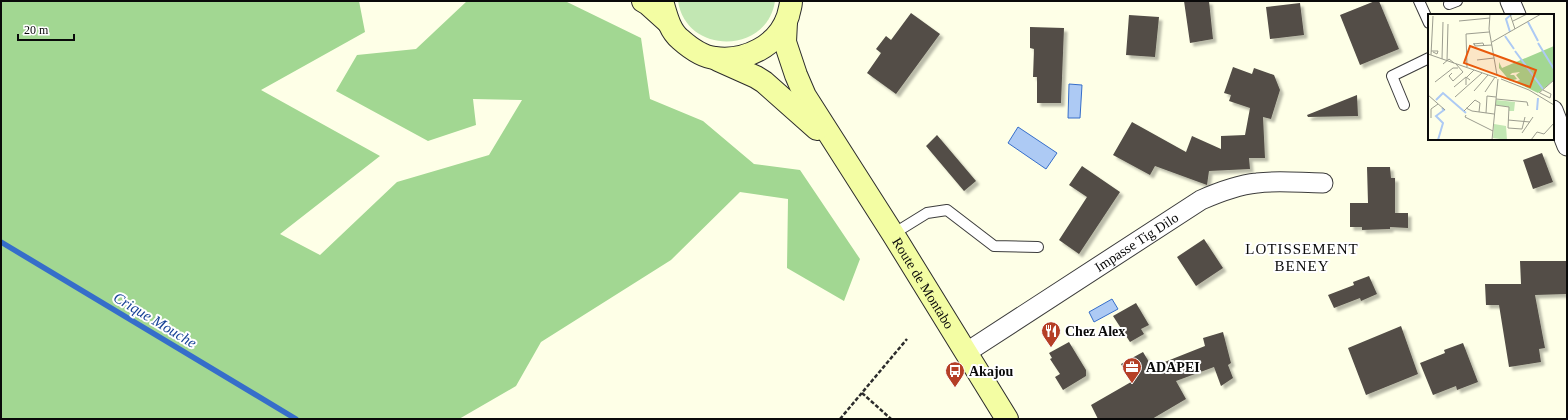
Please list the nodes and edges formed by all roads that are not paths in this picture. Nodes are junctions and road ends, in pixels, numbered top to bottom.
1 (643, 1) edge
2 (662, 1) edge
3 (1419, 1) edge
4 (1510, 1) edge
5 (791, 7) edge
6 (1516, 14) edge
7 (1428, 21) edge
8 (668, 22) junction
9 (714, 58) junction
10 (1428, 58) edge
11 (1404, 105) dead end
12 (1554, 113) edge
13 (1567, 146) edge
14 (838, 149) junction
15 (1323, 183) dead end
16 (893, 234) junction
17 (1038, 247) dead end
18 (967, 352) junction
19 (1007, 419) edge

1 - 8 main road
2 - 8 main road
3 - 7 lane
4 - 6 street
5 - 9 main road
5 - 14 main road, Route de Montabo
8 - 9 main road, Route de Montabo
9 - 14 main road, Route de Montabo
10 - 11 lane
12 - 13 street
14 - 16 main road, Route de Montabo
15 - 18 street, Impasse Tig Dilo
16 - 17 lane
16 - 18 main road, Route de Montabo
18 - 19 main road, Route de Montabo

